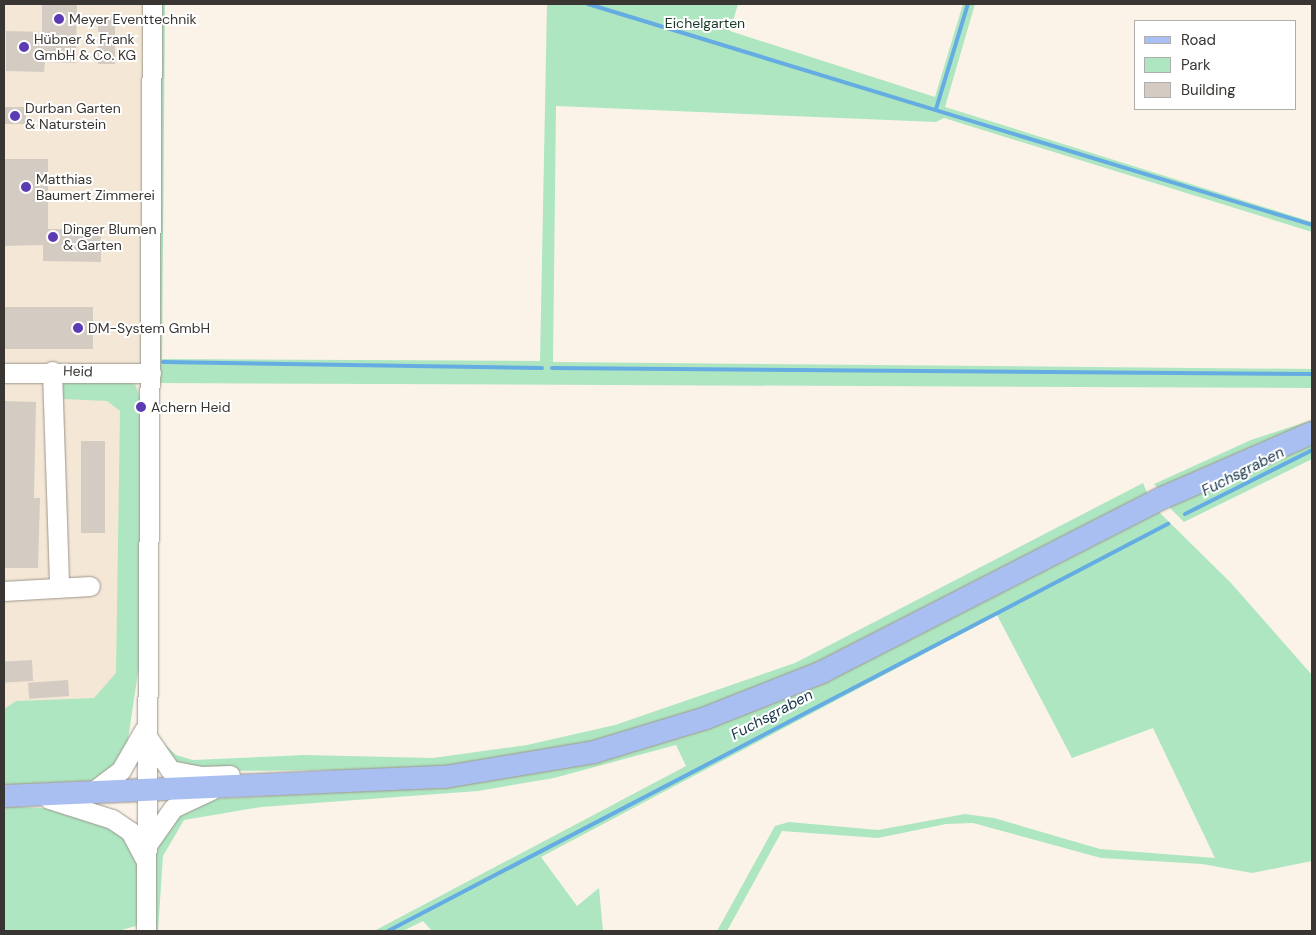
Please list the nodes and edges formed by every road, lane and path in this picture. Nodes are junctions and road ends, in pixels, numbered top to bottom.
1 (152, 4) edge
2 (52, 371) junction
3 (4, 373) edge
4 (152, 373) junction
5 (1312, 433) edge
6 (90, 586) dead end
7 (59, 587) junction
8 (4, 591) edge
9 (147, 728) junction
10 (367, 781) junction
11 (214, 788) junction
12 (146, 790) junction
13 (92, 792) junction
14 (12, 796) edge
15 (147, 854) junction
16 (146, 931) edge

1 - 4 street
2 - 3 street, Heid
2 - 4 street, Heid
2 - 7 street
4 - 9 street
5 - 10 main road
6 - 7 street
7 - 8 street
9 - 10 street
9 - 12 street
9 - 13 street
10 - 11 main road
11 - 12 main road
11 - 15 street
12 - 13 main road
12 - 15 street
13 - 14 main road
14 - 15 street
15 - 16 street

